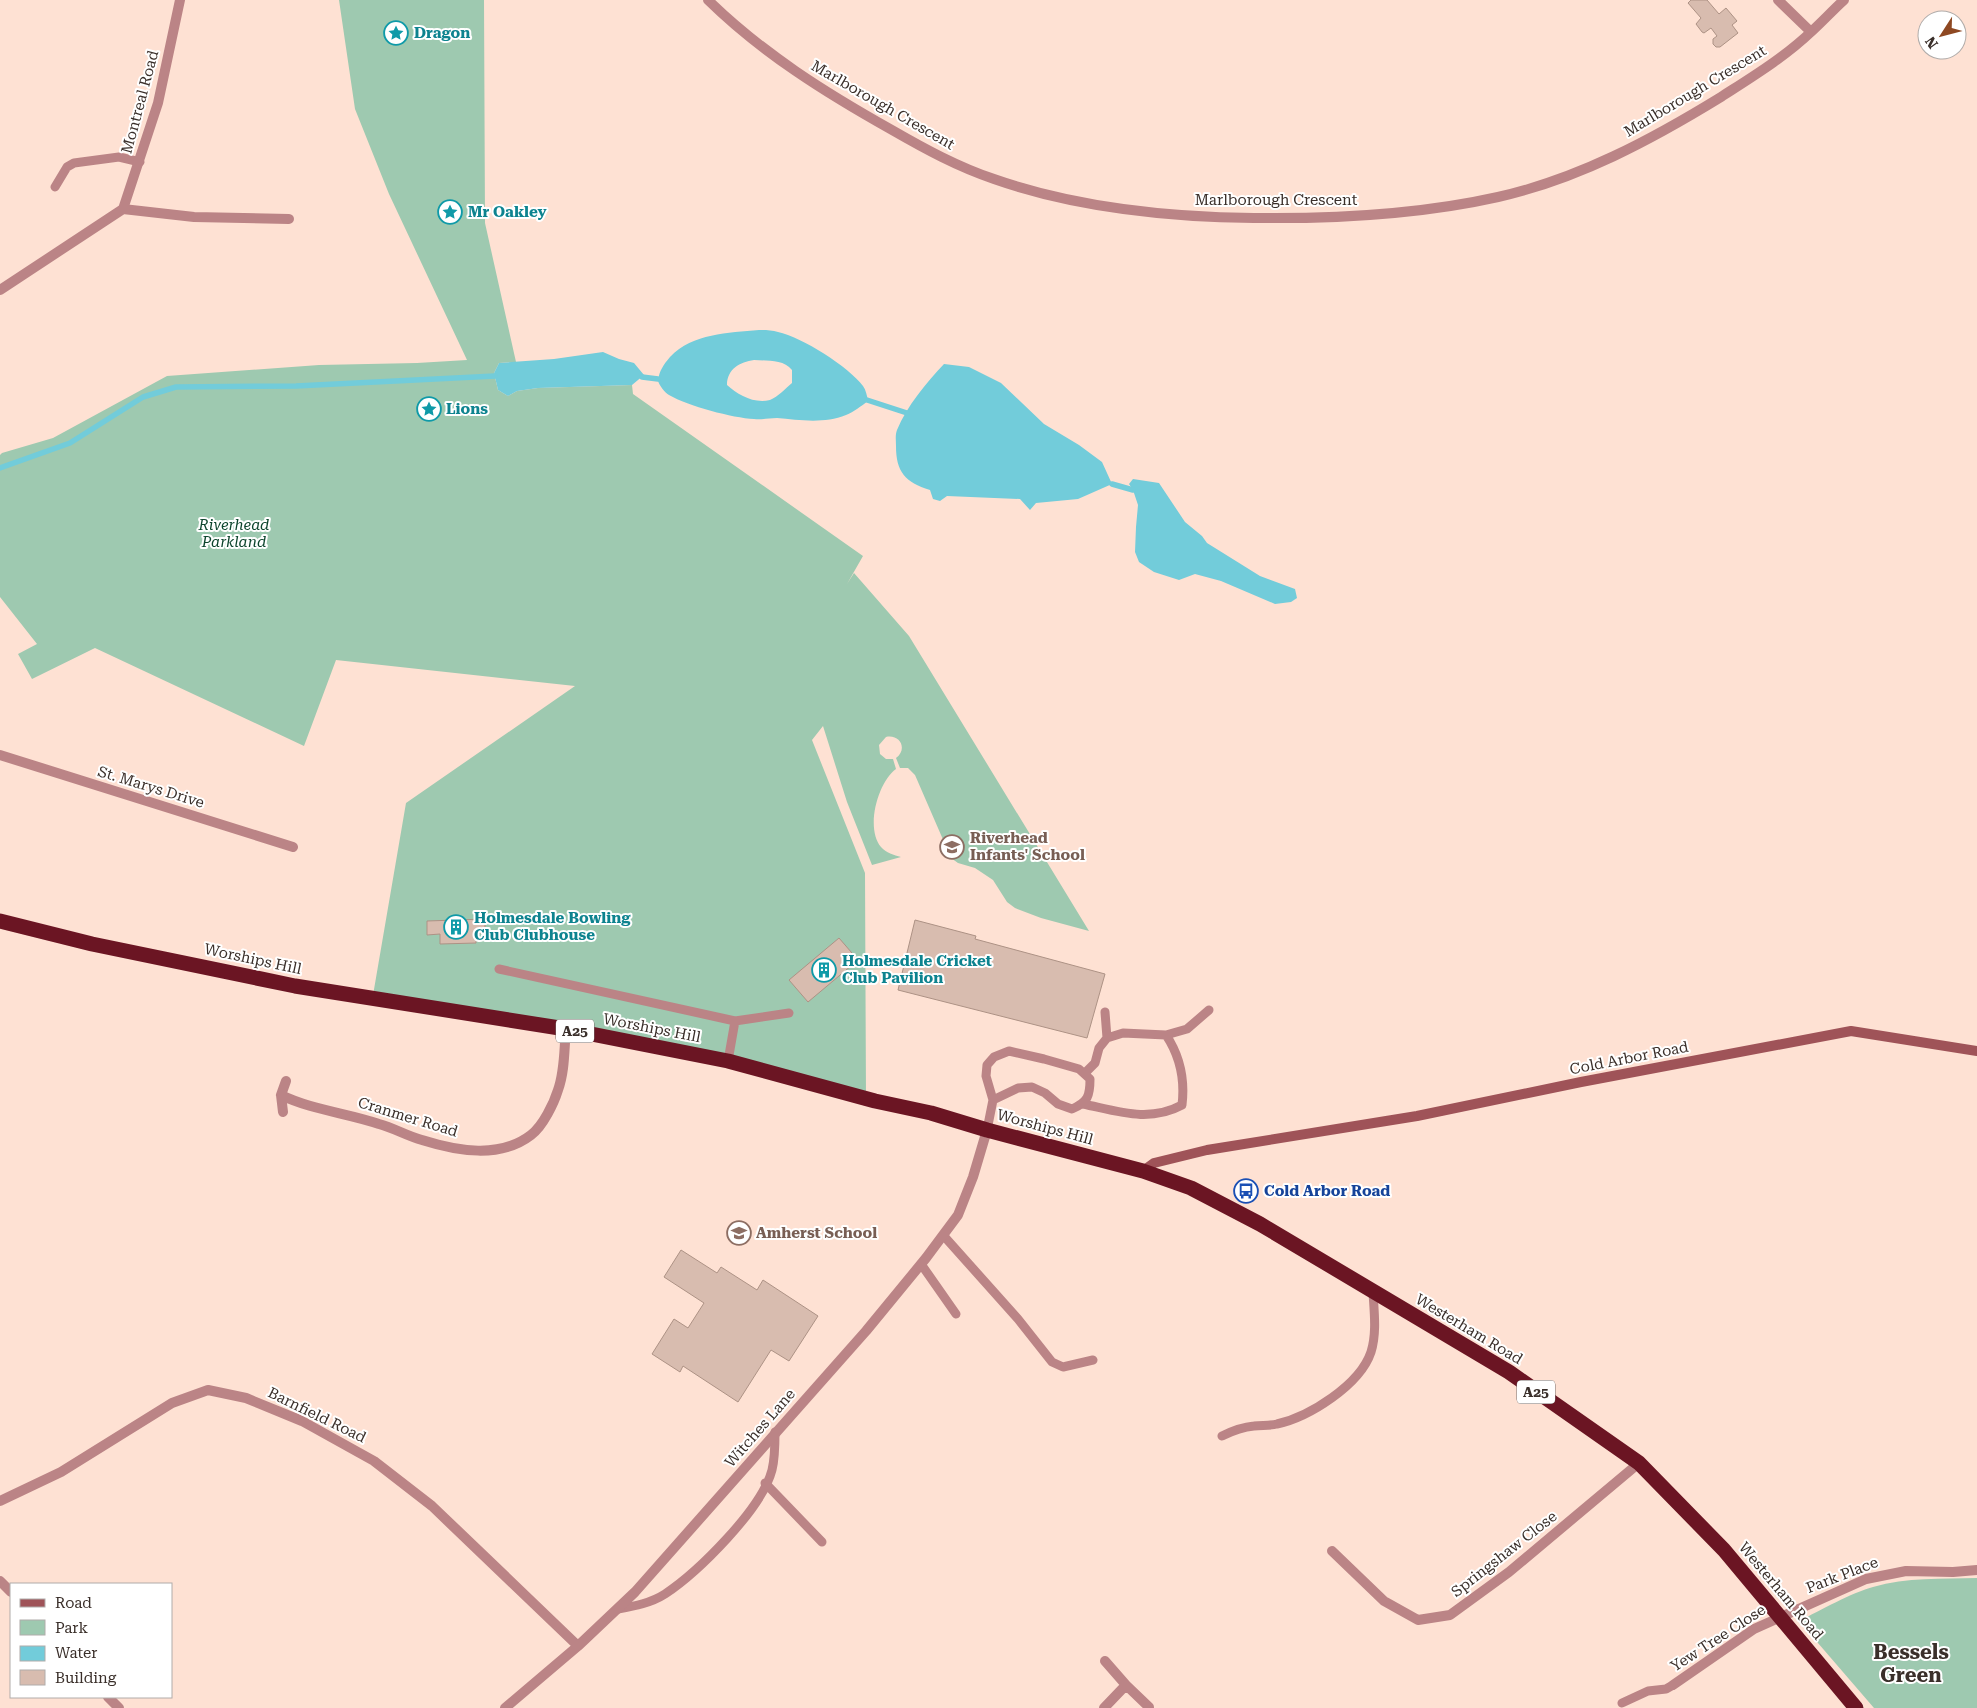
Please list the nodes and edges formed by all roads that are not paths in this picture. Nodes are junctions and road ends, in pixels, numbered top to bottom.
1 (180, 0) edge
2 (708, 0) edge
3 (1778, 0) edge
4 (1844, 0) edge
5 (1811, 32) junction
6 (140, 162) junction
7 (55, 187) dead end
8 (123, 209) junction
9 (289, 219) dead end
10 (0, 290) edge
11 (0, 755) edge
12 (293, 847) dead end
13 (0, 921) edge
14 (499, 969) dead end
15 (1209, 1010) dead end
16 (1104, 1012) dead end
17 (789, 1013) dead end
18 (735, 1021) junction
19 (566, 1029) junction
20 (1166, 1035) junction
21 (1107, 1038) junction
22 (1977, 1051) edge
23 (728, 1061) junction
24 (1085, 1073) junction
25 (286, 1081) dead end
26 (281, 1095) junction
27 (993, 1100) junction
28 (1083, 1104) junction
29 (283, 1112) dead end
30 (987, 1130) junction
31 (1143, 1171) junction
32 (943, 1235) junction
33 (921, 1264) junction
34 (1373, 1292) junction
35 (956, 1314) dead end
36 (1093, 1360) dead end
37 (775, 1432) junction
38 (1222, 1436) dead end
39 (1639, 1463) junction
40 (765, 1483) junction
41 (0, 1501) edge
42 (822, 1542) dead end
43 (1332, 1551) dead end
44 (1977, 1570) edge
45 (0, 1581) edge
46 (10, 1591) edge
47 (618, 1609) junction
48 (1780, 1616) junction
49 (578, 1646) junction
50 (1105, 1661) dead end
51 (1126, 1685) junction
52 (1673, 1685) joint
53 (109, 1698) edge
54 (1622, 1703) dead end
55 (1149, 1707) edge
56 (119, 1708) edge
57 (505, 1708) edge
58 (1104, 1708) edge
59 (1856, 1708) edge

1 - 6 street, Montreal Road
2 - 5 street, Marlborough Crescent
3 - 5 street
4 - 5 street, Marlborough Crescent
6 - 7 lane
6 - 8 street, Montreal Road
8 - 9 street
8 - 10 street
11 - 12 street, St. Marys Drive
13 - 19 highway, Worships Hill / A25
14 - 18 lane
15 - 20 lane
16 - 21 lane
17 - 18 lane
18 - 23 lane
19 - 23 highway, Worships Hill / A25
19 - 26 street, Cranmer Road
20 - 21 lane
20 - 28 lane
21 - 24 lane
22 - 31 main road, Cold Arbor Road
23 - 30 highway, Worships Hill / A25
24 - 27 lane
24 - 28 lane
25 - 26 street
26 - 29 street
27 - 28 lane
27 - 30 lane
30 - 31 highway, Worships Hill / A25
30 - 32 street, Witches Lane
31 - 34 highway, Westerham Road / A25
32 - 33 street, Witches Lane
32 - 36 lane
33 - 35 lane
33 - 37 street, Witches Lane
34 - 38 lane
34 - 39 highway, Westerham Road / A25
37 - 40 lane
37 - 47 street, Witches Lane
39 - 43 street, Springshaw Close
39 - 48 highway, Westerham Road / A25
40 - 42 lane
40 - 47 lane
41 - 49 street, Barnfield Road
44 - 48 street, Park Place
45 - 46 street
47 - 49 street, Witches Lane
48 - 52 street, Yew Tree Close
48 - 59 highway, Westerham Road / A25
49 - 57 street, Witches Lane
50 - 51 street
51 - 55 street
51 - 58 street
52 - 54 lane
53 - 56 street

